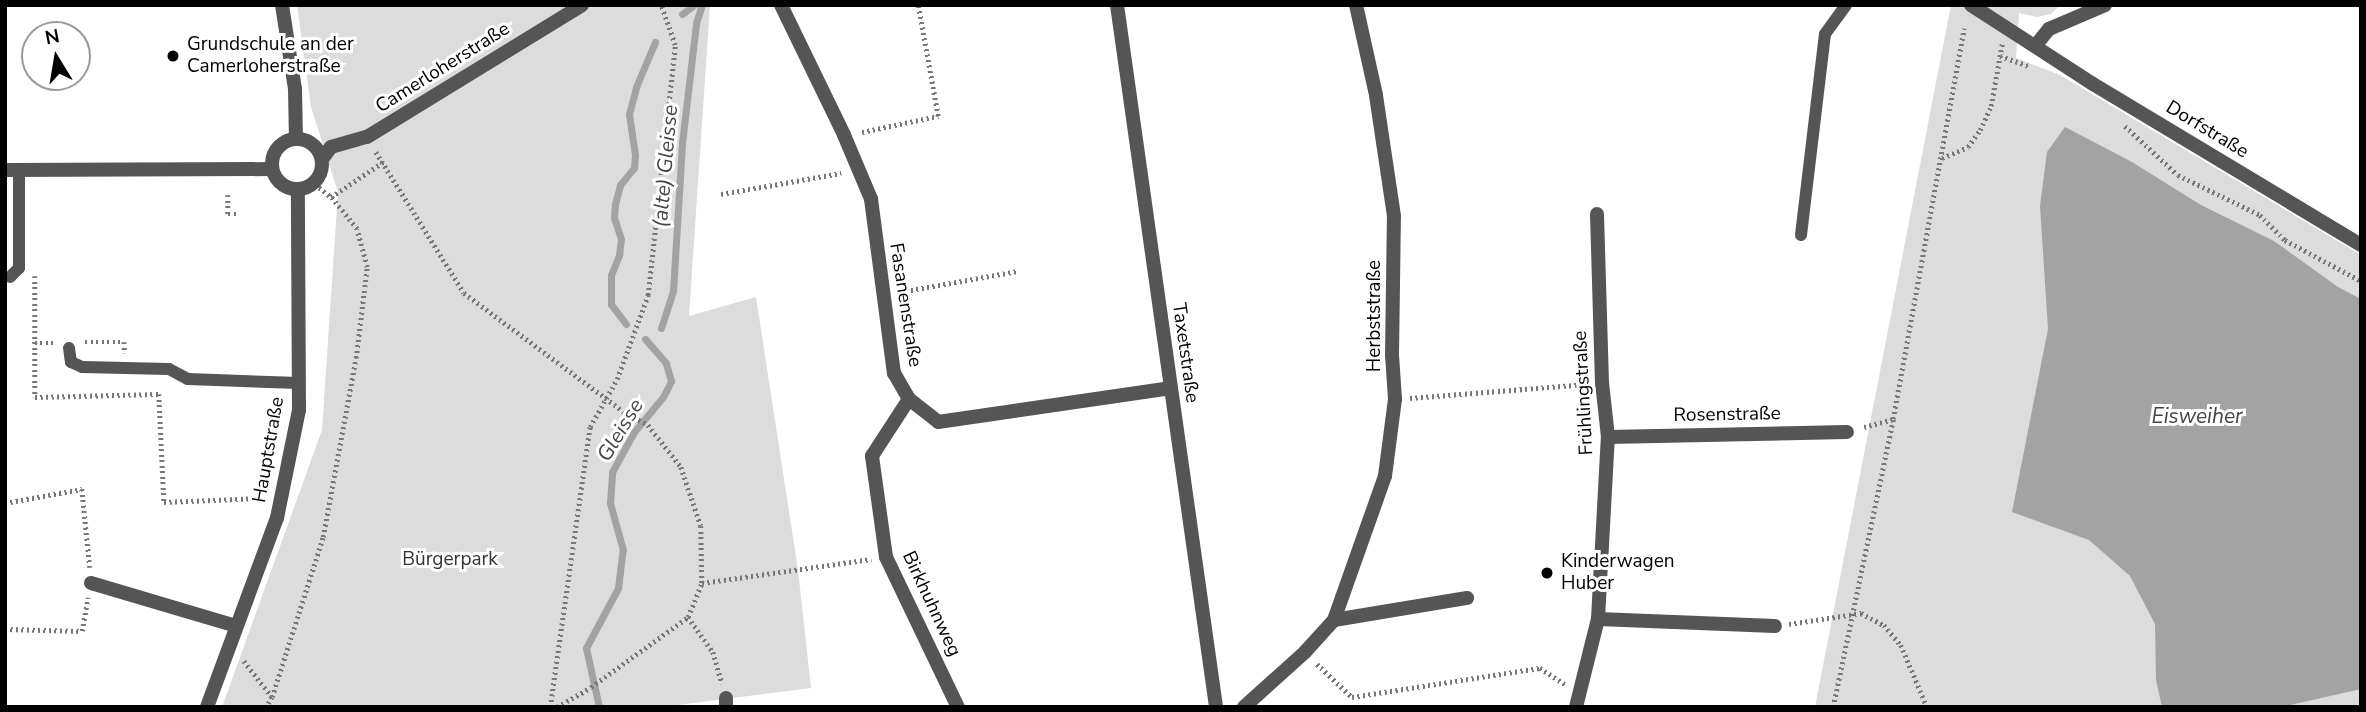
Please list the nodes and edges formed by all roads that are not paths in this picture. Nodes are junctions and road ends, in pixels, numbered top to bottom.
1 (282, 5) edge
2 (582, 5) edge
3 (780, 5) edge
4 (1117, 5) edge
5 (1356, 5) edge
6 (1846, 5) edge
7 (1971, 5) edge
8 (2105, 5) edge
9 (2036, 45) junction
10 (296, 139) junction
11 (322, 159) junction
12 (271, 169) junction
13 (12, 170) edge
14 (298, 189) junction
15 (1597, 214) dead end
16 (1801, 235) dead end
17 (2361, 245) edge
18 (10, 277) dead end
19 (69, 348) dead end
20 (299, 383) junction
21 (1170, 388) junction
22 (909, 399) junction
23 (1846, 432) road end
24 (1608, 437) junction
25 (91, 583) road end
26 (1467, 598) dead end
27 (1598, 619) junction
28 (1334, 620) junction
29 (236, 626) junction
30 (1775, 626) road end
31 (1578, 700) edge
32 (207, 707) edge
33 (958, 707) edge
34 (1216, 707) edge
35 (1244, 707) edge

1 - 10 street
2 - 11 street, Camerloherstraße
3 - 22 street, Fasanenstraße
4 - 21 street, Taxetstraße
5 - 28 street, Herbststraße
6 - 16 lane
7 - 9 street, Dorfstraße
8 - 9 street
9 - 17 street, Dorfstraße
10 - 11 street
10 - 12 street
11 - 14 street
12 - 13 street
12 - 14 street
13 - 18 lane
14 - 20 street, Hauptstraße
15 - 24 street, Frühlingstraße
19 - 20 lane
20 - 29 street, Hauptstraße
21 - 22 street, Fasanenstraße
21 - 34 street, Taxetstraße
22 - 33 street, Birkhuhnweg
23 - 24 street, Rosenstraße
24 - 27 street, Frühlingstraße
25 - 29 street
26 - 28 street
27 - 30 street
27 - 31 street, Frühlingstraße
28 - 35 street, Herbststraße
29 - 32 street, Hauptstraße

